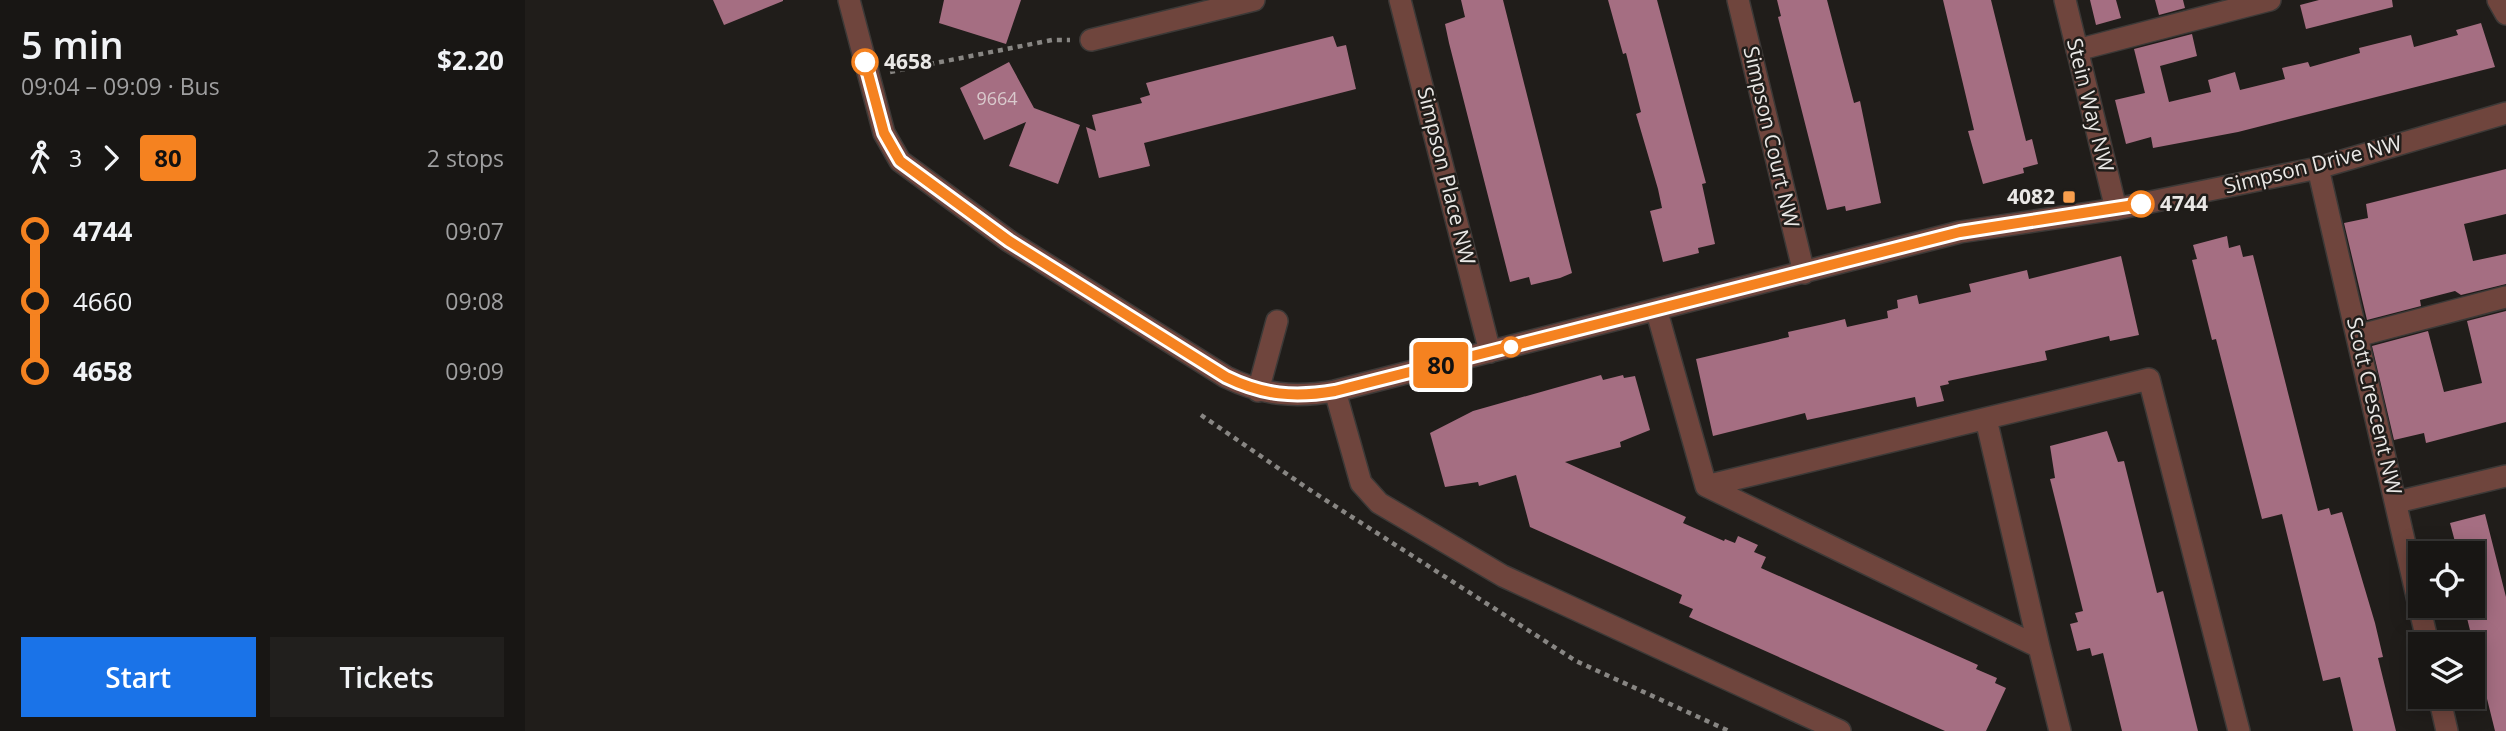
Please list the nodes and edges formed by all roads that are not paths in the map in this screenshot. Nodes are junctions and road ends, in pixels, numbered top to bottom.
1 (849, 0) edge
2 (1254, 0) edge
3 (1401, 0) edge
4 (1738, 0) edge
5 (2065, 0) edge
6 (2270, 0) edge
7 (2498, 0) edge
8 (2506, 14) edge
9 (1091, 40) road end
10 (2077, 50) junction
11 (2506, 113) edge
12 (2318, 168) junction
13 (2116, 209) junction
14 (1804, 273) junction
15 (2506, 297) edge
16 (1657, 312) junction
17 (1277, 321) dead end
18 (2357, 336) junction
19 (1490, 352) junction
20 (1258, 391) junction
21 (1335, 391) junction
22 (1986, 419) junction
23 (2506, 475) edge
24 (1706, 486) junction
25 (2397, 502) junction
26 (2425, 632) edge
27 (2039, 647) junction
28 (2442, 709) edge
29 (1840, 731) edge
30 (2060, 731) edge
31 (2239, 731) edge
32 (2447, 731) edge

1 - 20 street, Simpson Drive NW
2 - 9 street
3 - 19 street, Simpson Place NW
4 - 14 street, Simpson Court NW
5 - 10 street, Stein Way NW
6 - 10 street
7 - 8 street
10 - 13 street, Stein Way NW
11 - 12 street, Simpson Drive NW
12 - 13 street, Simpson Drive NW
12 - 18 street, Scott Crescent NW
13 - 14 street, Simpson Drive NW
14 - 16 street, Simpson Drive NW
15 - 18 street
16 - 19 street, Simpson Drive NW
16 - 24 street
17 - 20 street
18 - 25 street, Scott Crescent NW
19 - 21 street, Simpson Drive NW
20 - 21 street, Simpson Drive NW
21 - 29 street
22 - 24 street
22 - 27 street
22 - 31 street
23 - 25 street
24 - 27 street
25 - 26 street, Scott Crescent NW
27 - 30 street
28 - 32 street

